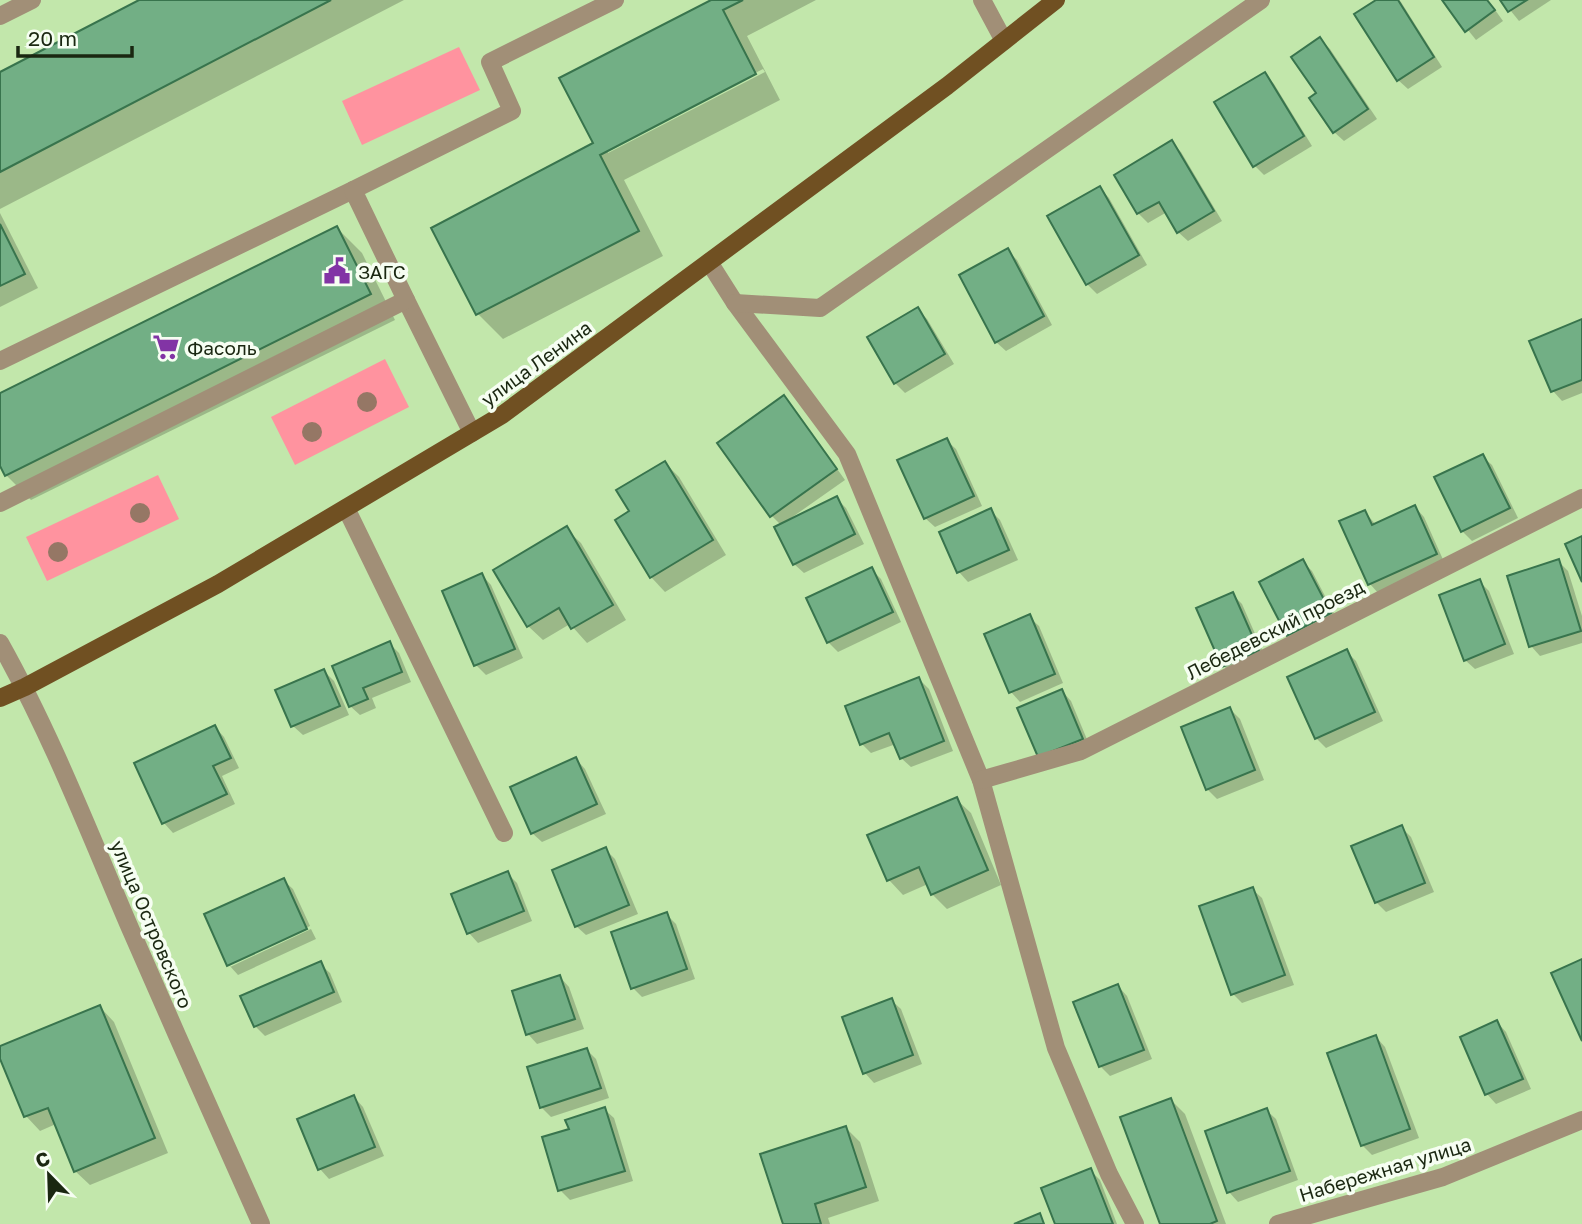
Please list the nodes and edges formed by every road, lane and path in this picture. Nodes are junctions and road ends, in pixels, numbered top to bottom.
1 (32, 0) edge
2 (615, 0) edge
3 (982, 0) edge
4 (1056, 0) edge
5 (1261, 0) edge
6 (0, 16) edge
7 (1004, 41) junction
8 (353, 190) junction
9 (709, 262) junction
10 (406, 300) junction
11 (735, 303) junction
12 (0, 361) edge
13 (472, 433) junction
14 (1582, 498) edge
15 (0, 502) edge
16 (346, 508) junction
17 (0, 643) edge
18 (24, 687) junction
19 (0, 698) edge
20 (981, 780) junction
21 (504, 833) dead end
22 (1582, 1120) edge
23 (261, 1224) edge
24 (1135, 1224) edge
25 (1278, 1224) edge

1 - 6 street
2 - 8 street
3 - 7 street
4 - 7 main road, улица Ленина
5 - 11 street
7 - 9 main road, улица Ленина
8 - 10 street
8 - 12 street
9 - 11 street
9 - 13 main road, улица Ленина
10 - 13 street
10 - 15 street
11 - 20 street
13 - 16 main road, улица Ленина
14 - 20 street, Лебедевский проезд
16 - 18 main road, улица Ленина
16 - 21 street
17 - 18 street, улица Островского
18 - 19 main road, улица Ленина
18 - 23 street, улица Островского
20 - 24 street
22 - 25 street, Набережная улица

